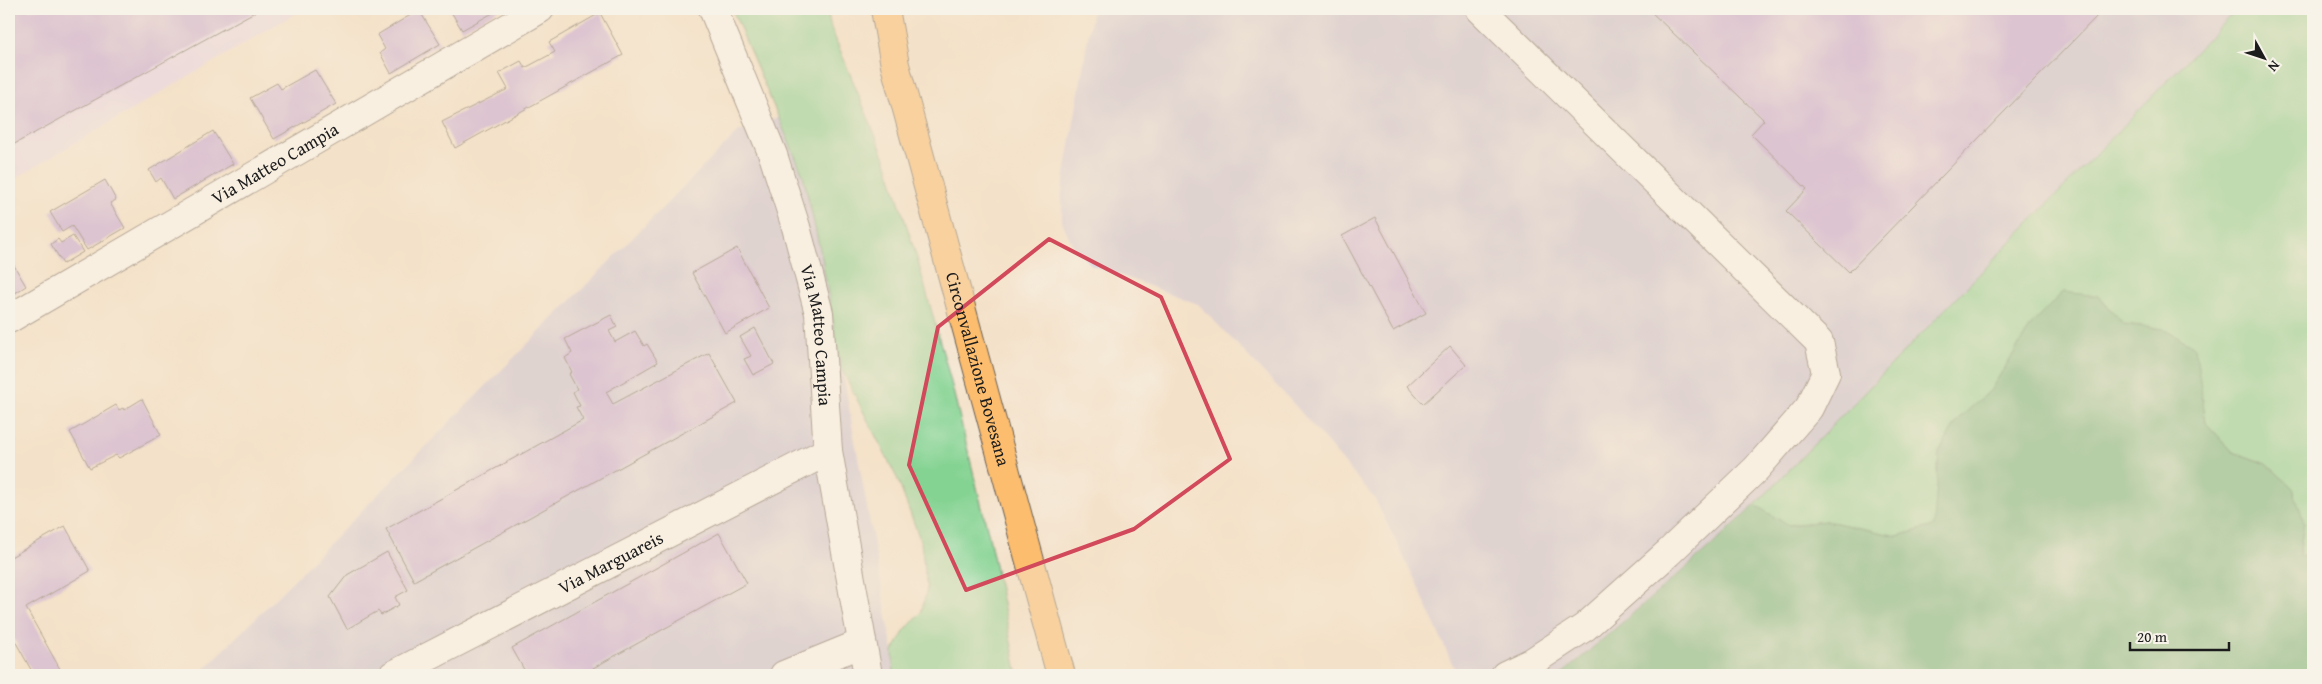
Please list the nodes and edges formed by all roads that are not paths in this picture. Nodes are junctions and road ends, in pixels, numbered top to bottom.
1 (540, 9) edge
2 (874, 9) edge
3 (885, 9) edge
4 (1480, 9) edge
5 (714, 11) edge
6 (894, 65) junction
7 (9, 319) edge
8 (828, 451) junction
9 (862, 643) junction
10 (393, 675) edge
11 (784, 675) edge
12 (868, 675) edge
13 (1061, 675) edge
14 (1505, 675) edge

1 - 7 street, Via Matteo Campia
2 - 6 main road, Circonvallazione Bovesana
3 - 6 main road, Circonvallazione Bovesana
4 - 14 street
5 - 8 street, Via Matteo Campia
6 - 13 main road, Circonvallazione Bovesana
8 - 9 street, Via Matteo Campia
8 - 10 street, Via Marguareis
9 - 11 street
9 - 12 street, Via Matteo Campia

